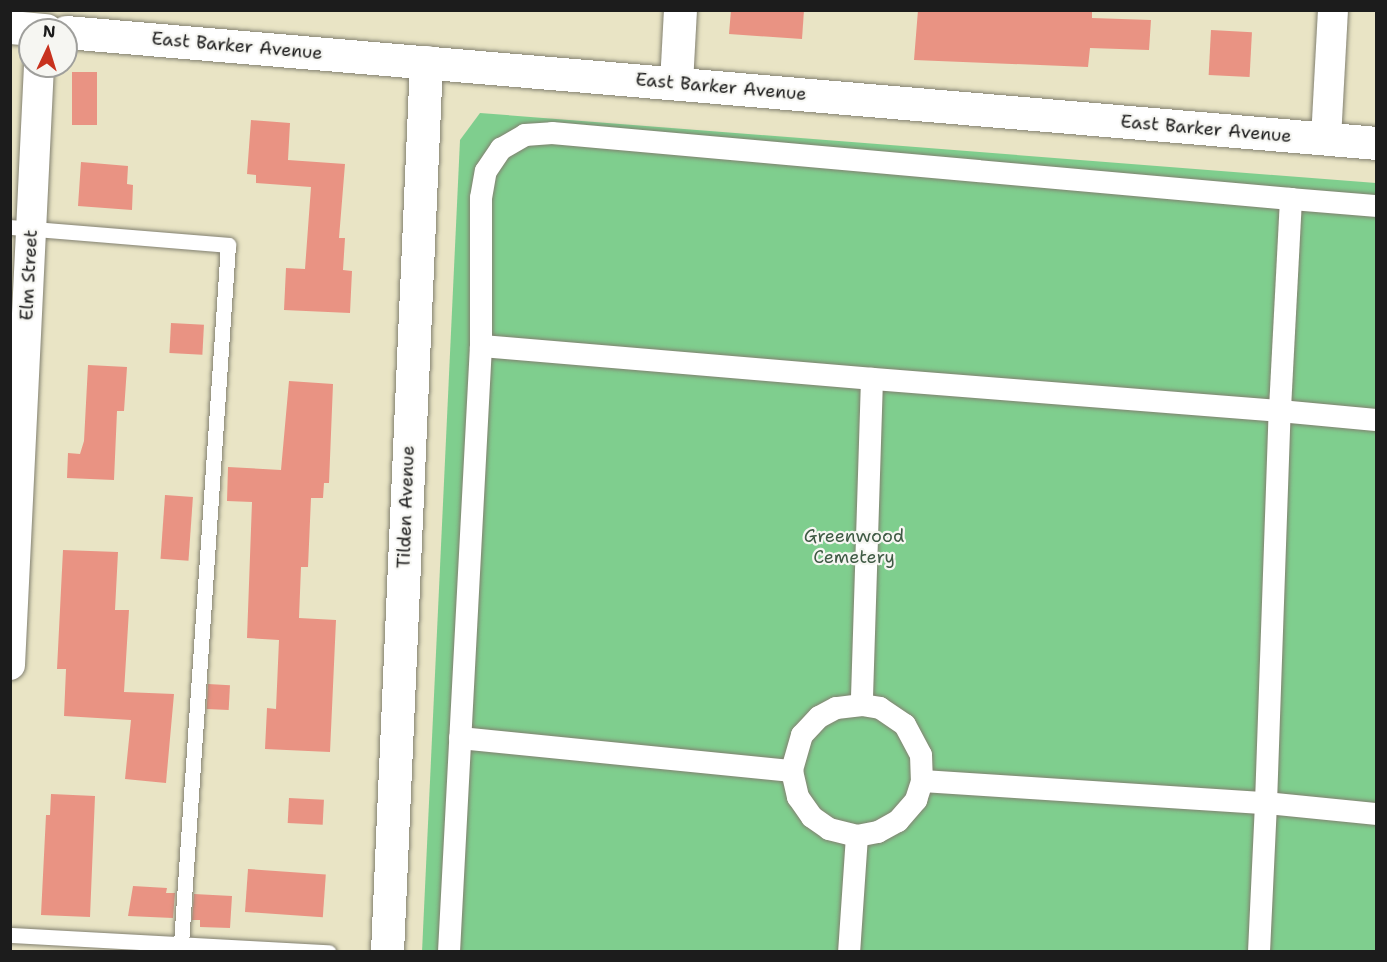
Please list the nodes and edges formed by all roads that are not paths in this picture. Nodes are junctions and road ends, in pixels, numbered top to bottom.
1 (680, 10) edge
2 (1333, 10) edge
3 (78, 33) edge
4 (426, 62) junction
5 (38, 78) edge
6 (676, 83) junction
7 (1326, 139) junction
8 (1377, 143) edge
9 (1291, 199) junction
10 (1377, 206) edge
11 (21, 228) edge
12 (481, 346) junction
13 (872, 379) junction
14 (1280, 411) junction
15 (1377, 420) edge
16 (10, 664) edge
17 (862, 705) junction
18 (460, 738) junction
19 (792, 771) junction
20 (922, 781) junction
21 (1266, 803) junction
22 (1377, 814) edge
23 (857, 836) junction
24 (10, 935) edge
25 (182, 944) junction
26 (329, 951) edge
27 (387, 951) edge
28 (449, 951) edge
29 (849, 951) edge
30 (1259, 951) edge

1 - 6 street
2 - 7 street
3 - 4 street, East Barker Avenue
4 - 6 street, East Barker Avenue
4 - 27 street, Tilden Avenue
5 - 11 street, Elm Street
6 - 7 street, East Barker Avenue
7 - 8 street, East Barker Avenue
9 - 10 street
9 - 12 street
9 - 14 street
11 - 16 street, Elm Street
11 - 25 lane
12 - 13 street
12 - 18 street
13 - 14 street
13 - 17 street
14 - 15 street
14 - 21 street
17 - 19 street
17 - 20 street
18 - 19 street
18 - 28 street
19 - 23 street
20 - 21 street
20 - 23 street
21 - 22 street
21 - 30 street
23 - 29 street
24 - 25 lane
25 - 26 lane

